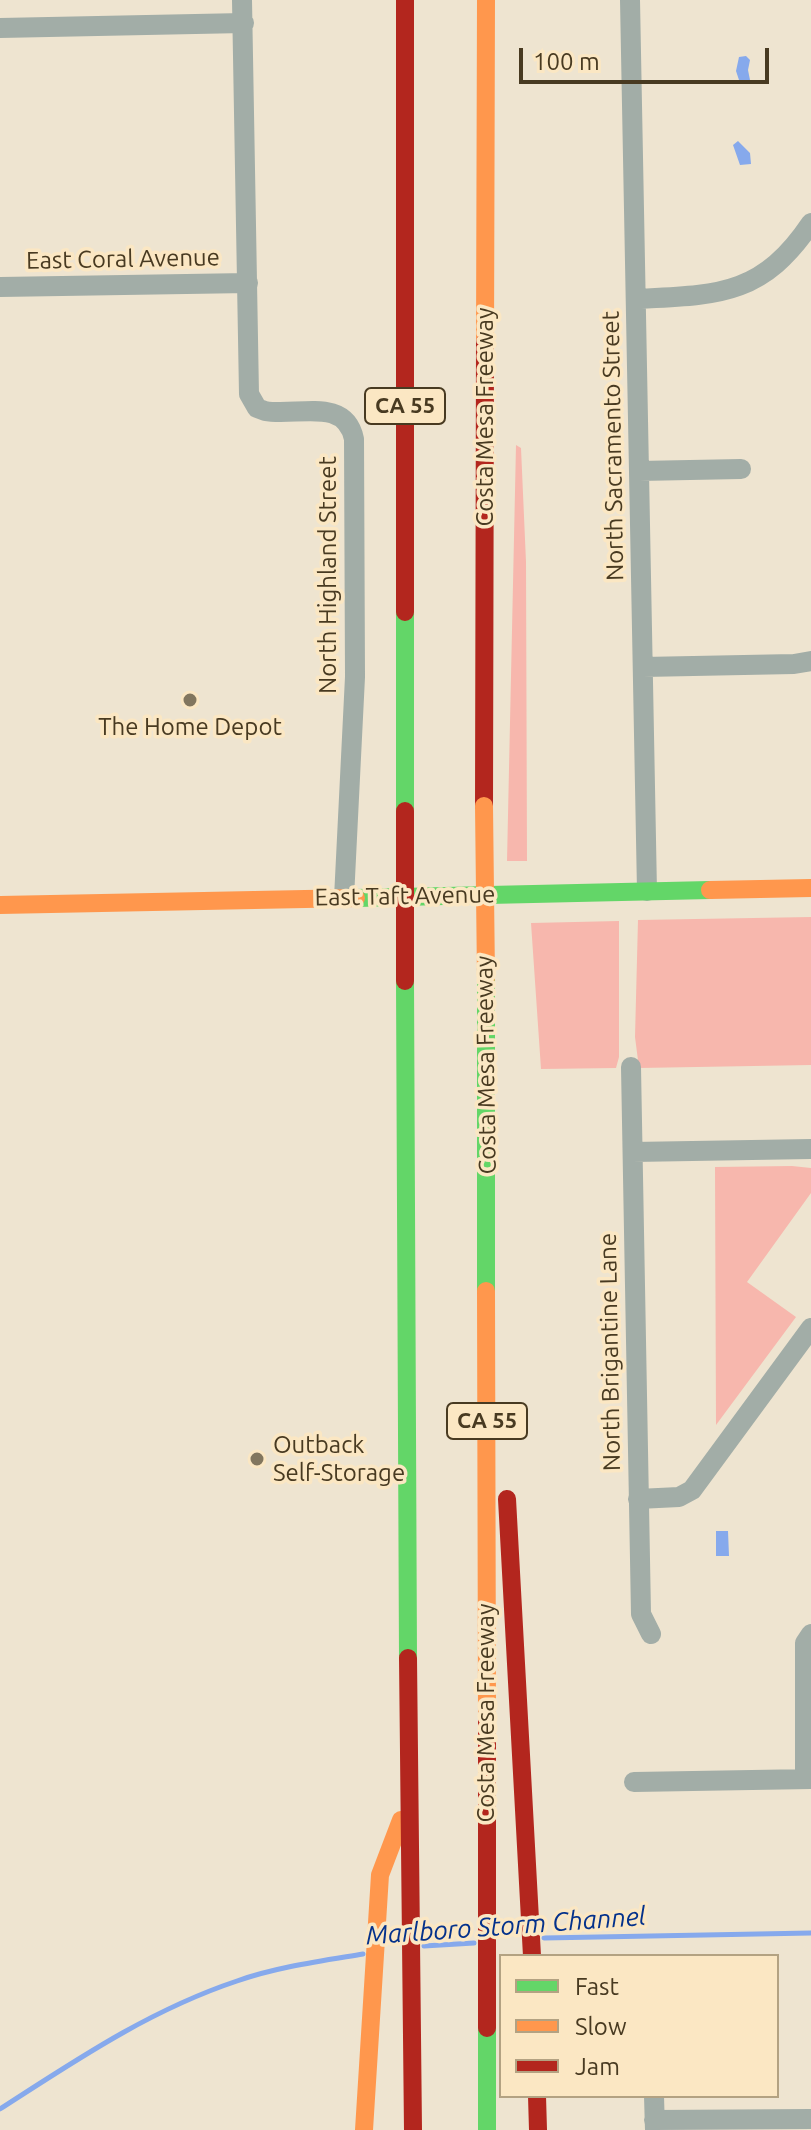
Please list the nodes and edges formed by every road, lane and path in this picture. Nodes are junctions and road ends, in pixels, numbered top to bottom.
1 (242, 0) edge
2 (405, 0) edge
3 (486, 0) edge
4 (630, 0) edge
5 (244, 23) junction
6 (0, 28) edge
7 (811, 223) edge
8 (248, 283) junction
9 (0, 287) edge
10 (637, 299) junction
11 (741, 469) dead end
12 (639, 471) junction
13 (811, 661) edge
14 (643, 667) junction
15 (811, 888) edge
16 (647, 891) junction
17 (344, 898) junction
18 (0, 905) edge
19 (631, 1067) dead end
20 (811, 1149) edge
21 (633, 1152) junction
22 (487, 1278) junction
23 (811, 1328) edge
24 (638, 1499) junction
25 (651, 1634) dead end
26 (811, 1634) edge
27 (808, 1779) edge
28 (634, 1782) dead end
29 (409, 1800) junction
30 (532, 1954) edge
31 (537, 2098) edge
32 (654, 2098) edge
33 (811, 2119) edge
34 (654, 2125) edge
35 (364, 2130) edge
36 (413, 2130) edge
37 (487, 2130) edge
38 (538, 2130) edge

1 - 5 street, North Highland Street
2 - 29 main road, CA 55, bridge
3 - 22 main road, Costa Mesa Freeway / CA 55, bridge
4 - 10 street, North Sacramento Street
5 - 6 street
5 - 8 street, North Highland Street
7 - 10 street
8 - 9 street, East Coral Avenue
8 - 17 street, North Highland Street
10 - 12 street, North Sacramento Street
11 - 12 street
12 - 14 street, North Sacramento Street
13 - 14 street
14 - 16 street, North Sacramento Street
15 - 16 main road, East Taft Avenue
16 - 17 main road, East Taft Avenue
17 - 18 main road, East Taft Avenue
19 - 21 street, North Brigantine Lane
20 - 21 street
21 - 24 street, North Brigantine Lane
22 - 30 main road
22 - 37 main road, Costa Mesa Freeway / CA 55
23 - 24 street
24 - 25 street, North Brigantine Lane
26 - 27 street
27 - 28 street
29 - 35 main road
29 - 36 main road, CA 55
31 - 38 main road
32 - 34 street
33 - 34 street

